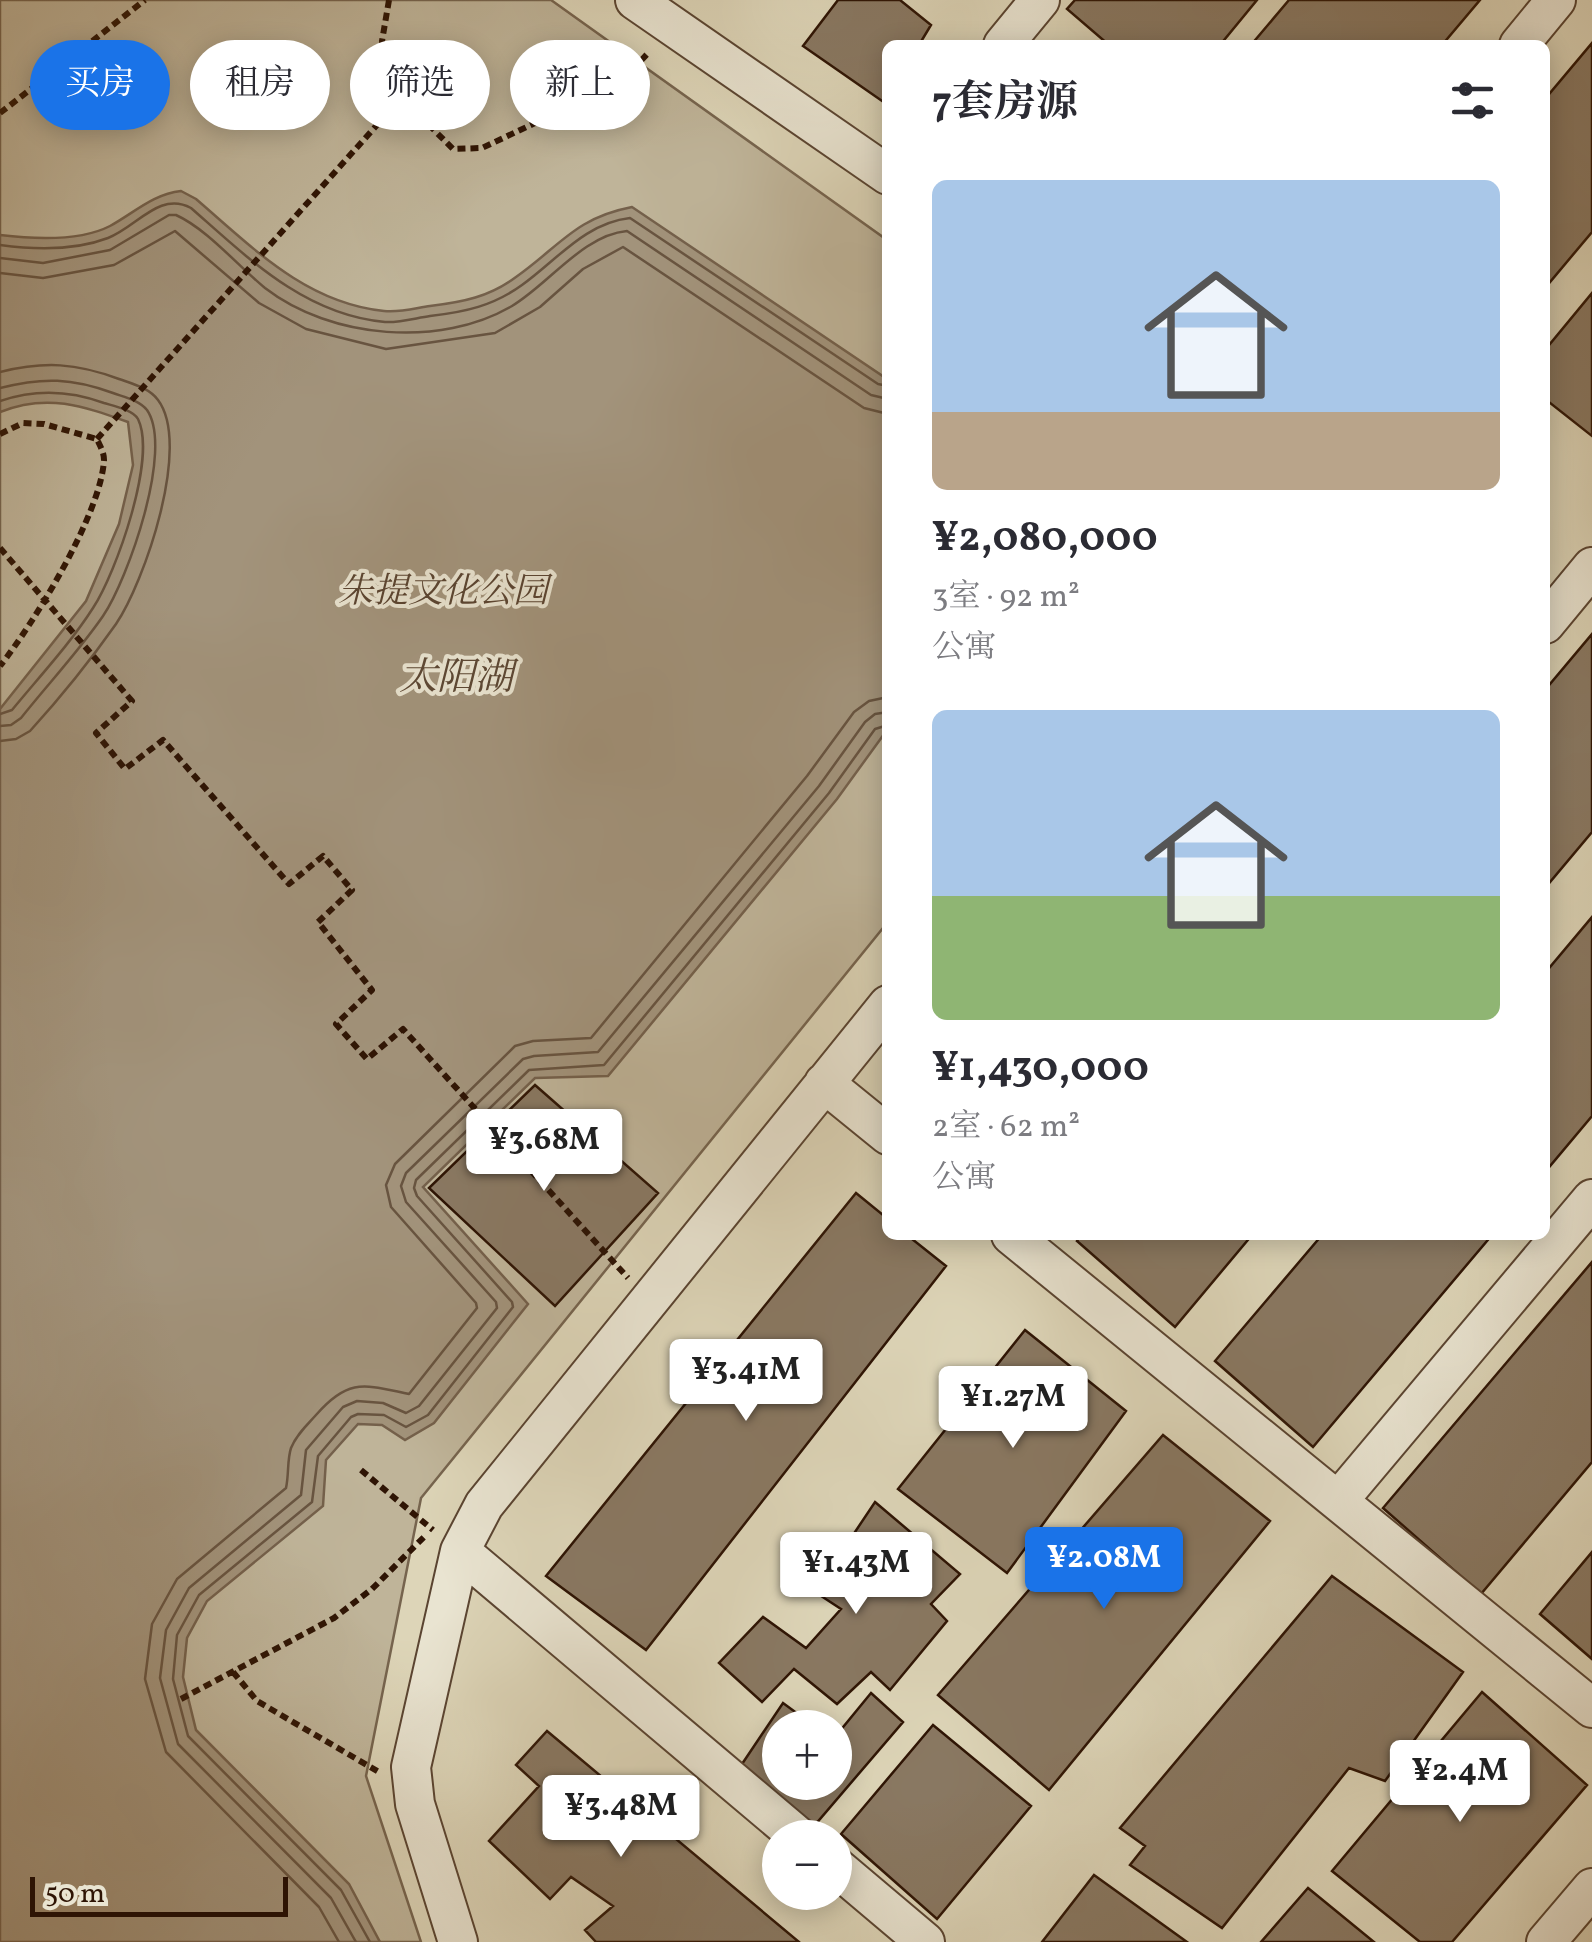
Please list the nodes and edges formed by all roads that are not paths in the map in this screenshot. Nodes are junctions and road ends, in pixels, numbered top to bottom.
1 (635, 0) edge
2 (1040, 0) edge
3 (1556, 0) edge
4 (1007, 40) edge
5 (1523, 40) edge
6 (882, 171) edge
7 (1592, 568) edge
8 (1550, 618) edge
9 (882, 1012) edge
10 (824, 1083) junction
11 (882, 1130) edge
12 (1592, 1199) edge
13 (1023, 1240) edge
14 (1338, 1501) junction
15 (446, 1540) junction
16 (1592, 1708) edge
17 (779, 1820) edge
18 (852, 1880) edge
19 (1592, 1888) edge
20 (458, 1942) edge
21 (925, 1942) edge
22 (1546, 1942) edge

1 - 6 street
2 - 4 street
3 - 5 street
7 - 8 street
9 - 10 street
10 - 11 street
10 - 15 street
12 - 14 street
13 - 14 street
14 - 16 street
15 - 17 street
15 - 20 street
18 - 21 street
19 - 22 street

